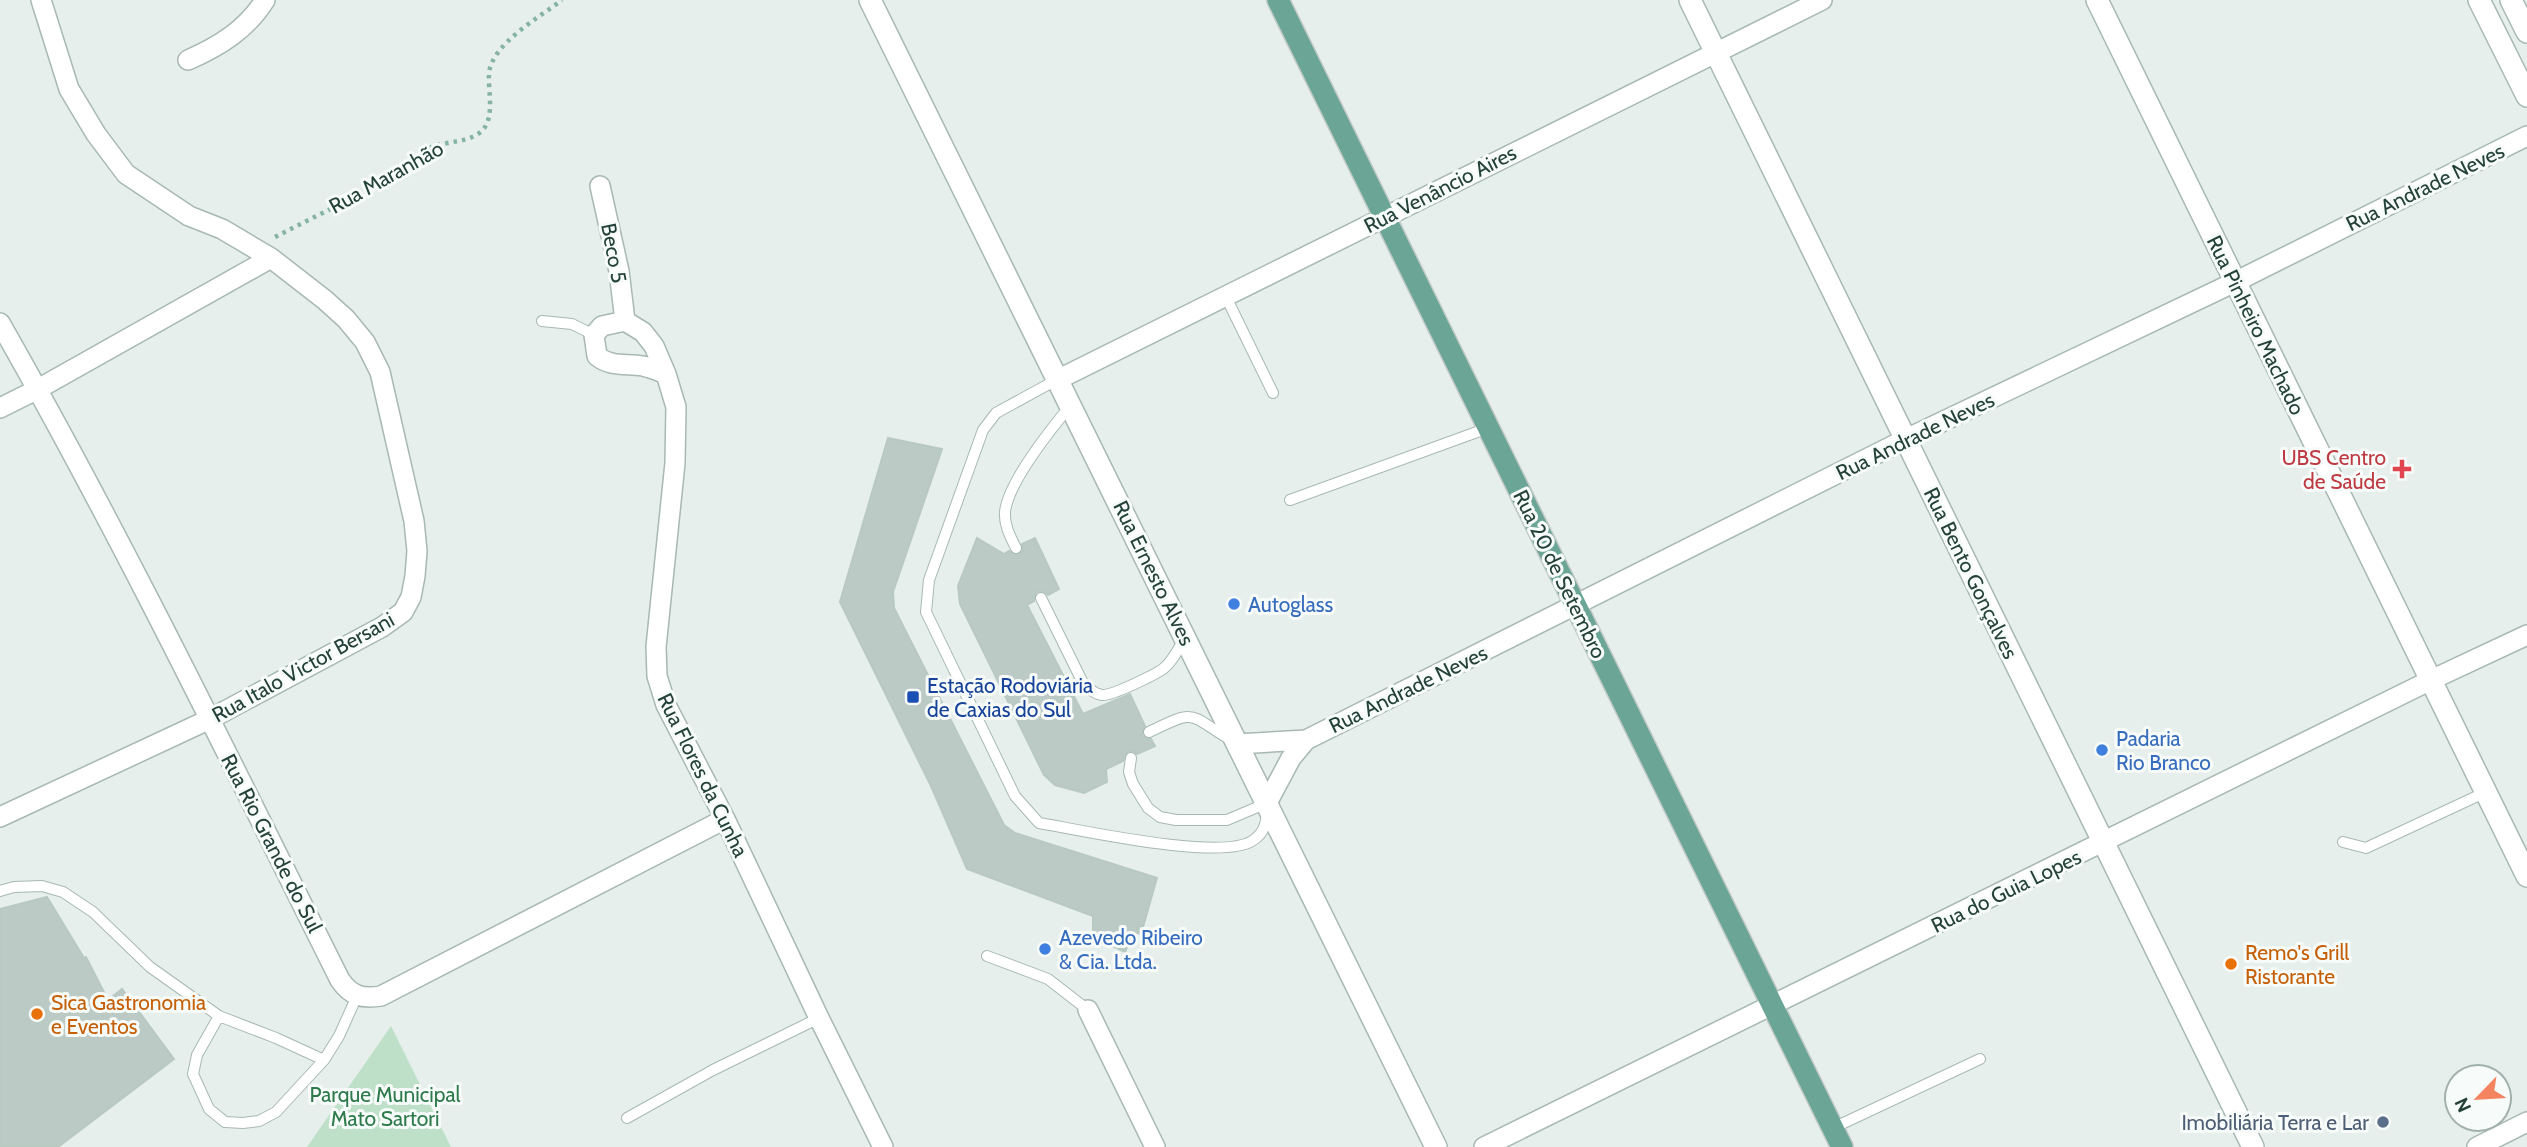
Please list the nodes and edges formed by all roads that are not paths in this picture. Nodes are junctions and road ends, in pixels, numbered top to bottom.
1 (41, 0) edge
2 (265, 0) edge
3 (870, 0) edge
4 (1278, 0) edge
5 (1690, 0) edge
6 (1822, 0) edge
7 (2097, 0) edge
8 (2512, 1) edge
9 (2482, 7) edge
10 (2527, 32) edge
11 (1715, 52) junction
12 (188, 60) dead end
13 (2527, 96) edge
14 (2527, 136) edge
15 (600, 186) dead end
16 (1385, 216) junction
17 (264, 253) junction
18 (2235, 282) junction
19 (1226, 297) junction
20 (542, 321) dead end
21 (625, 321) junction
22 (0, 323) edge
23 (594, 335) junction
24 (666, 374) junction
25 (1059, 379) junction
26 (38, 389) junction
27 (1273, 393) dead end
28 (1070, 406) junction
29 (0, 408) edge
30 (1489, 428) junction
31 (1906, 439) junction
32 (1290, 500) dead end
33 (1016, 548) dead end
34 (1041, 598) dead end
35 (1576, 606) junction
36 (2527, 635) edge
37 (1185, 636) junction
38 (2431, 680) junction
39 (210, 719) junction
40 (1149, 732) dead end
41 (1306, 740) junction
42 (1237, 744) junction
43 (1131, 758) dead end
44 (2486, 792) junction
45 (1266, 803) junction
46 (0, 817) edge
47 (725, 819) junction
48 (2343, 842) dead end
49 (2104, 843) junction
50 (2527, 876) edge
51 (0, 891) edge
52 (987, 956) dead end
53 (357, 996) junction
54 (1773, 1006) junction
55 (1088, 1010) joint
56 (219, 1016) junction
57 (819, 1018) junction
58 (324, 1059) junction
59 (1980, 1059) dead end
60 (627, 1118) dead end
61 (2527, 1122) edge
62 (1838, 1138) edge
63 (883, 1147) edge
64 (1155, 1147) edge
65 (1436, 1147) edge
66 (1484, 1147) edge
67 (2253, 1147) edge
68 (2477, 1147) edge

1 - 17 street, Rua Italo Victor Bersani
2 - 12 street
3 - 25 street, Rua Ernesto Alves
4 - 16 main road, Rua 20 de Setembro
5 - 11 street, Rua Bento Gonçalves
6 - 11 street, Rua Venâncio Aires
7 - 18 street, Rua Pinheiro Machado
8 - 9 street
8 - 10 street
9 - 13 street
11 - 16 street, Rua Venâncio Aires
11 - 31 street, Rua Bento Gonçalves
14 - 18 street, Rua Andrade Neves
15 - 21 street, Beco 5
16 - 19 street, Rua Venâncio Aires
16 - 30 main road, Rua 20 de Setembro
17 - 26 street
17 - 39 street, Rua Italo Victor Bersani
18 - 31 street, Rua Andrade Neves
18 - 38 street, Rua Pinheiro Machado
19 - 25 street, Rua Venâncio Aires
19 - 27 lane
20 - 23 lane
21 - 23 street
21 - 24 street, Rua Flores da Cunha
22 - 26 street, Rua Rio Grande do Sul
23 - 24 street
24 - 47 street, Rua Flores da Cunha
25 - 28 street, Rua Ernesto Alves
25 - 45 lane
26 - 29 street
26 - 39 street, Rua Rio Grande do Sul
28 - 33 lane
28 - 37 street, Rua Ernesto Alves
30 - 32 lane
30 - 35 main road, Rua 20 de Setembro
31 - 35 street, Rua Andrade Neves
31 - 49 street, Rua Bento Gonçalves
34 - 37 lane
35 - 41 street, Rua Andrade Neves
35 - 54 main road, Rua 20 de Setembro
36 - 38 street, Rua do Guia Lopes
37 - 42 street, Rua Ernesto Alves
38 - 44 street, Rua Pinheiro Machado
38 - 49 street, Rua do Guia Lopes
39 - 46 street, Rua Italo Victor Bersani
39 - 53 street, Rua Rio Grande do Sul
40 - 42 lane
41 - 42 street, Rua Andrade Neves
41 - 45 street, Rua Andrade Neves
42 - 45 street, Rua Ernesto Alves
43 - 45 lane
44 - 48 lane
44 - 50 street, Rua Pinheiro Machado
45 - 65 street, Rua Ernesto Alves
47 - 53 street
47 - 57 street, Rua Flores da Cunha
49 - 54 street, Rua do Guia Lopes
49 - 67 street, Rua Bento Gonçalves
51 - 56 lane
52 - 55 lane
53 - 58 lane
54 - 62 main road, Rua 20 de Setembro
54 - 66 street, Rua do Guia Lopes
55 - 64 street
56 - 58 lane
56 - 58 lane
57 - 60 lane
57 - 63 street, Rua Flores da Cunha
59 - 62 lane
61 - 68 street

